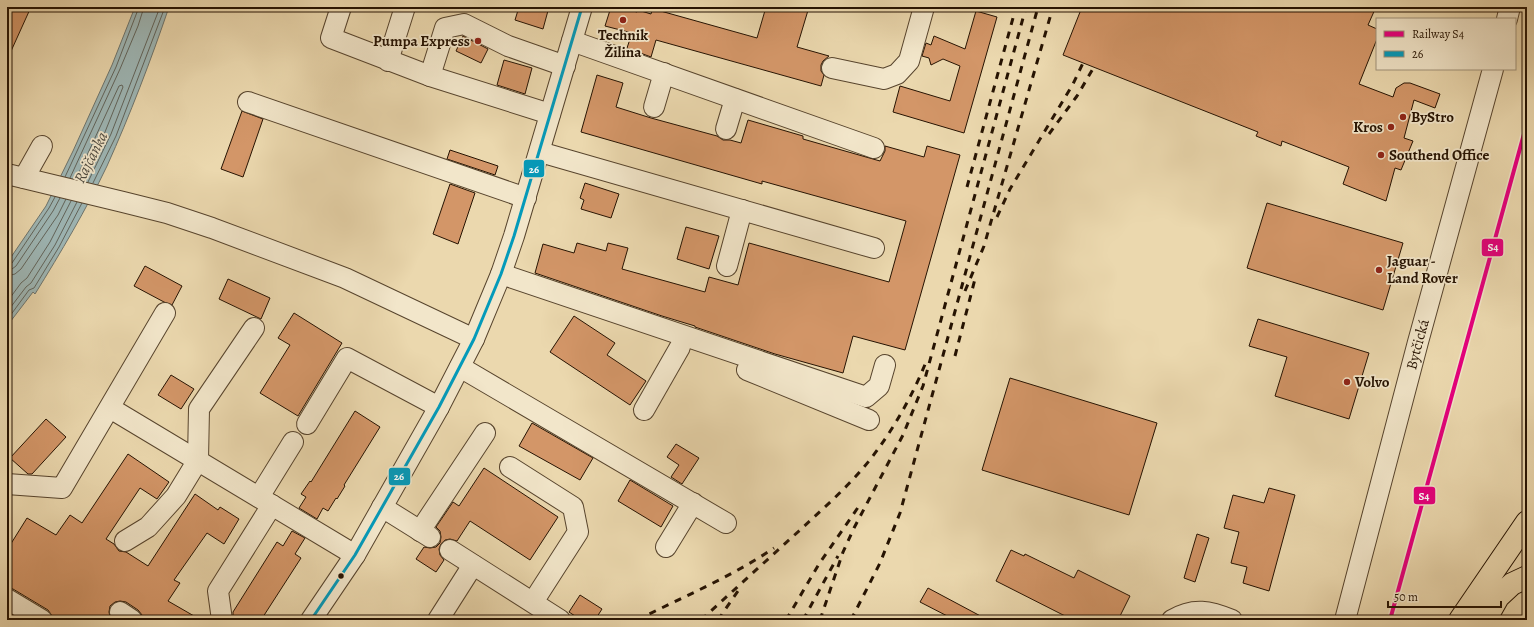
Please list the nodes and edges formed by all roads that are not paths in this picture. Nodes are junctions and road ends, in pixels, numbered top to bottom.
1 (341, 7) edge
2 (405, 7) edge
3 (582, 7) edge
4 (924, 7) edge
5 (1510, 7) edge
6 (1507, 18) edge
7 (572, 41) junction
8 (388, 61) junction
9 (565, 66) junction
10 (832, 68) dead end
11 (1493, 70) edge
12 (664, 73) junction
13 (430, 76) junction
14 (735, 99) junction
15 (248, 102) dead end
16 (654, 107) dead end
17 (550, 114) junction
18 (726, 129) dead end
19 (42, 146) dead end
20 (874, 148) dead end
21 (540, 152) junction
22 (23, 178) edge
23 (526, 198) junction
24 (742, 210) junction
25 (874, 248) dead end
26 (726, 266) dead end
27 (499, 279) junction
28 (165, 313) dead end
29 (254, 328) dead end
30 (474, 339) junction
31 (680, 347) junction
32 (885, 365) dead end
33 (460, 367) junction
34 (439, 407) junction
35 (110, 408) junction
36 (644, 410) dead end
37 (869, 420) dead end
38 (307, 424) dead end
39 (485, 434) dead end
40 (293, 442) dead end
41 (198, 460) junction
42 (510, 467) dead end
43 (7, 484) edge
44 (266, 501) junction
45 (693, 503) junction
46 (382, 507) junction
47 (1527, 522) edge
48 (726, 523) dead end
49 (126, 541) dead end
50 (666, 547) dead end
51 (450, 550) dead end
52 (355, 555) junction
53 (473, 565) junction
54 (1527, 577) edge
55 (7, 599) edge
56 (533, 602) junction
57 (42, 620) edge
58 (222, 620) edge
59 (310, 620) edge
60 (438, 620) edge
61 (560, 620) edge
62 (1172, 620) edge
63 (1232, 620) edge
64 (1345, 620) edge
65 (1460, 620) edge
66 (1485, 620) edge

1 - 8 street
2 - 8 street
3 - 7 street
4 - 10 street
5 - 6 street
7 - 9 street
7 - 12 street
8 - 13 street
9 - 13 street
9 - 17 street
11 - 64 street, Bytčická
12 - 14 street
12 - 16 street
13 - 17 street
14 - 18 street
14 - 20 street
15 - 23 street
17 - 21 street
19 - 22 street
21 - 23 street
21 - 24 street
22 - 30 street
23 - 27 street
24 - 25 street
24 - 26 street
27 - 30 street
27 - 31 street
27 - 32 street
28 - 35 street
29 - 41 street
30 - 33 street
31 - 36 street
31 - 37 street
33 - 34 street
33 - 45 street
34 - 38 street
34 - 46 street
35 - 41 street
35 - 43 street
39 - 46 street
40 - 44 street
41 - 44 street
41 - 49 street
42 - 56 street
44 - 52 street
44 - 58 street
45 - 48 street
45 - 50 street
46 - 52 street
47 - 65 main road
51 - 53 street
52 - 59 street
53 - 56 street
53 - 60 street
54 - 66 main road
55 - 57 street
56 - 61 street
62 - 63 street

